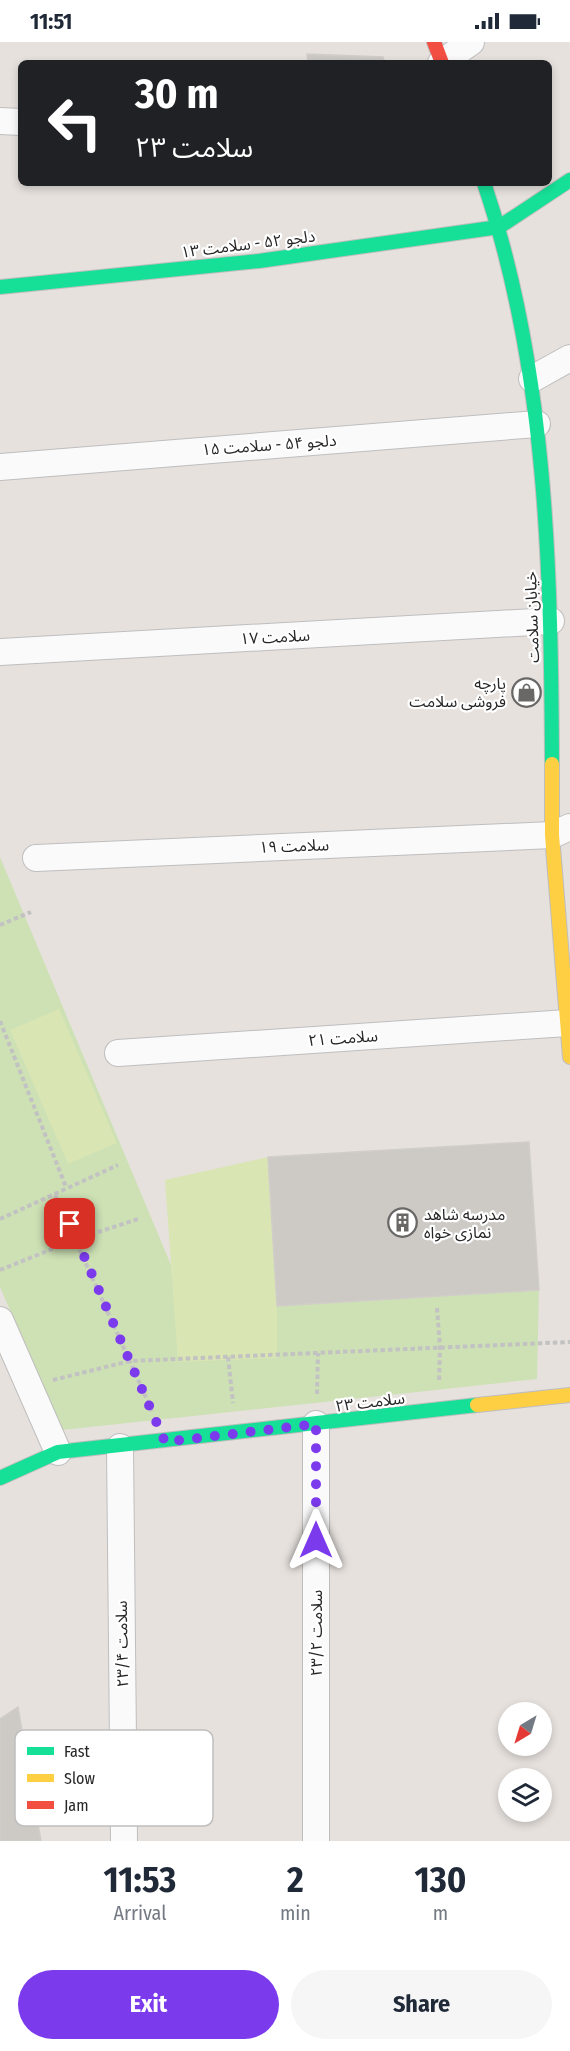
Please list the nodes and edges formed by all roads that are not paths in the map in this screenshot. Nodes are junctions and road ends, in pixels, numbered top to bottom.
1 (434, 42) edge
2 (471, 42) edge
3 (440, 60) edge
4 (445, 60) edge
5 (0, 121) edge
6 (18, 122) edge
7 (570, 180) edge
8 (485, 186) edge
9 (499, 227) junction
10 (0, 287) edge
11 (570, 358) edge
12 (532, 379) junction
13 (537, 424) junction
14 (0, 467) edge
15 (551, 621) junction
16 (0, 652) edge
17 (561, 831) edge
18 (36, 858) dead end
19 (567, 1023) junction
20 (118, 1053) dead end
21 (570, 1057) edge
22 (0, 1320) edge
23 (570, 1395) edge
24 (316, 1424) junction
25 (120, 1447) junction
26 (58, 1452) junction
27 (0, 1478) edge
28 (123, 1730) edge
29 (124, 1826) edge
30 (124, 1841) edge
31 (316, 1841) edge

1 - 3 street
2 - 4 street
5 - 6 street
7 - 9 street
8 - 9 street, خیابان سلامت
9 - 10 street, دلجو ۵۲ - سلامت ۱۳
9 - 12 street, خیابان سلامت
11 - 12 street
12 - 13 street, خیابان سلامت
13 - 14 street, دلجو ۵۴ - سلامت ۱۵
13 - 15 street, خیابان سلامت
15 - 16 street, سلامت ۱۷
15 - 17 street, خیابان سلامت
17 - 18 street, سلامت ۱۹
17 - 19 street, خیابان سلامت
19 - 20 street, سلامت ۲۱
19 - 21 street, خیابان سلامت
22 - 26 street
23 - 24 street, سلامت ۲۳
24 - 25 street, سلامت ۲۳
24 - 31 street, سلامت ۲۳/۲
25 - 26 street, سلامت ۲۳
25 - 28 street, سلامت ۲۳/۴
26 - 27 street, سلامت ۲۳
29 - 30 street, سلامت ۲۳/۴

